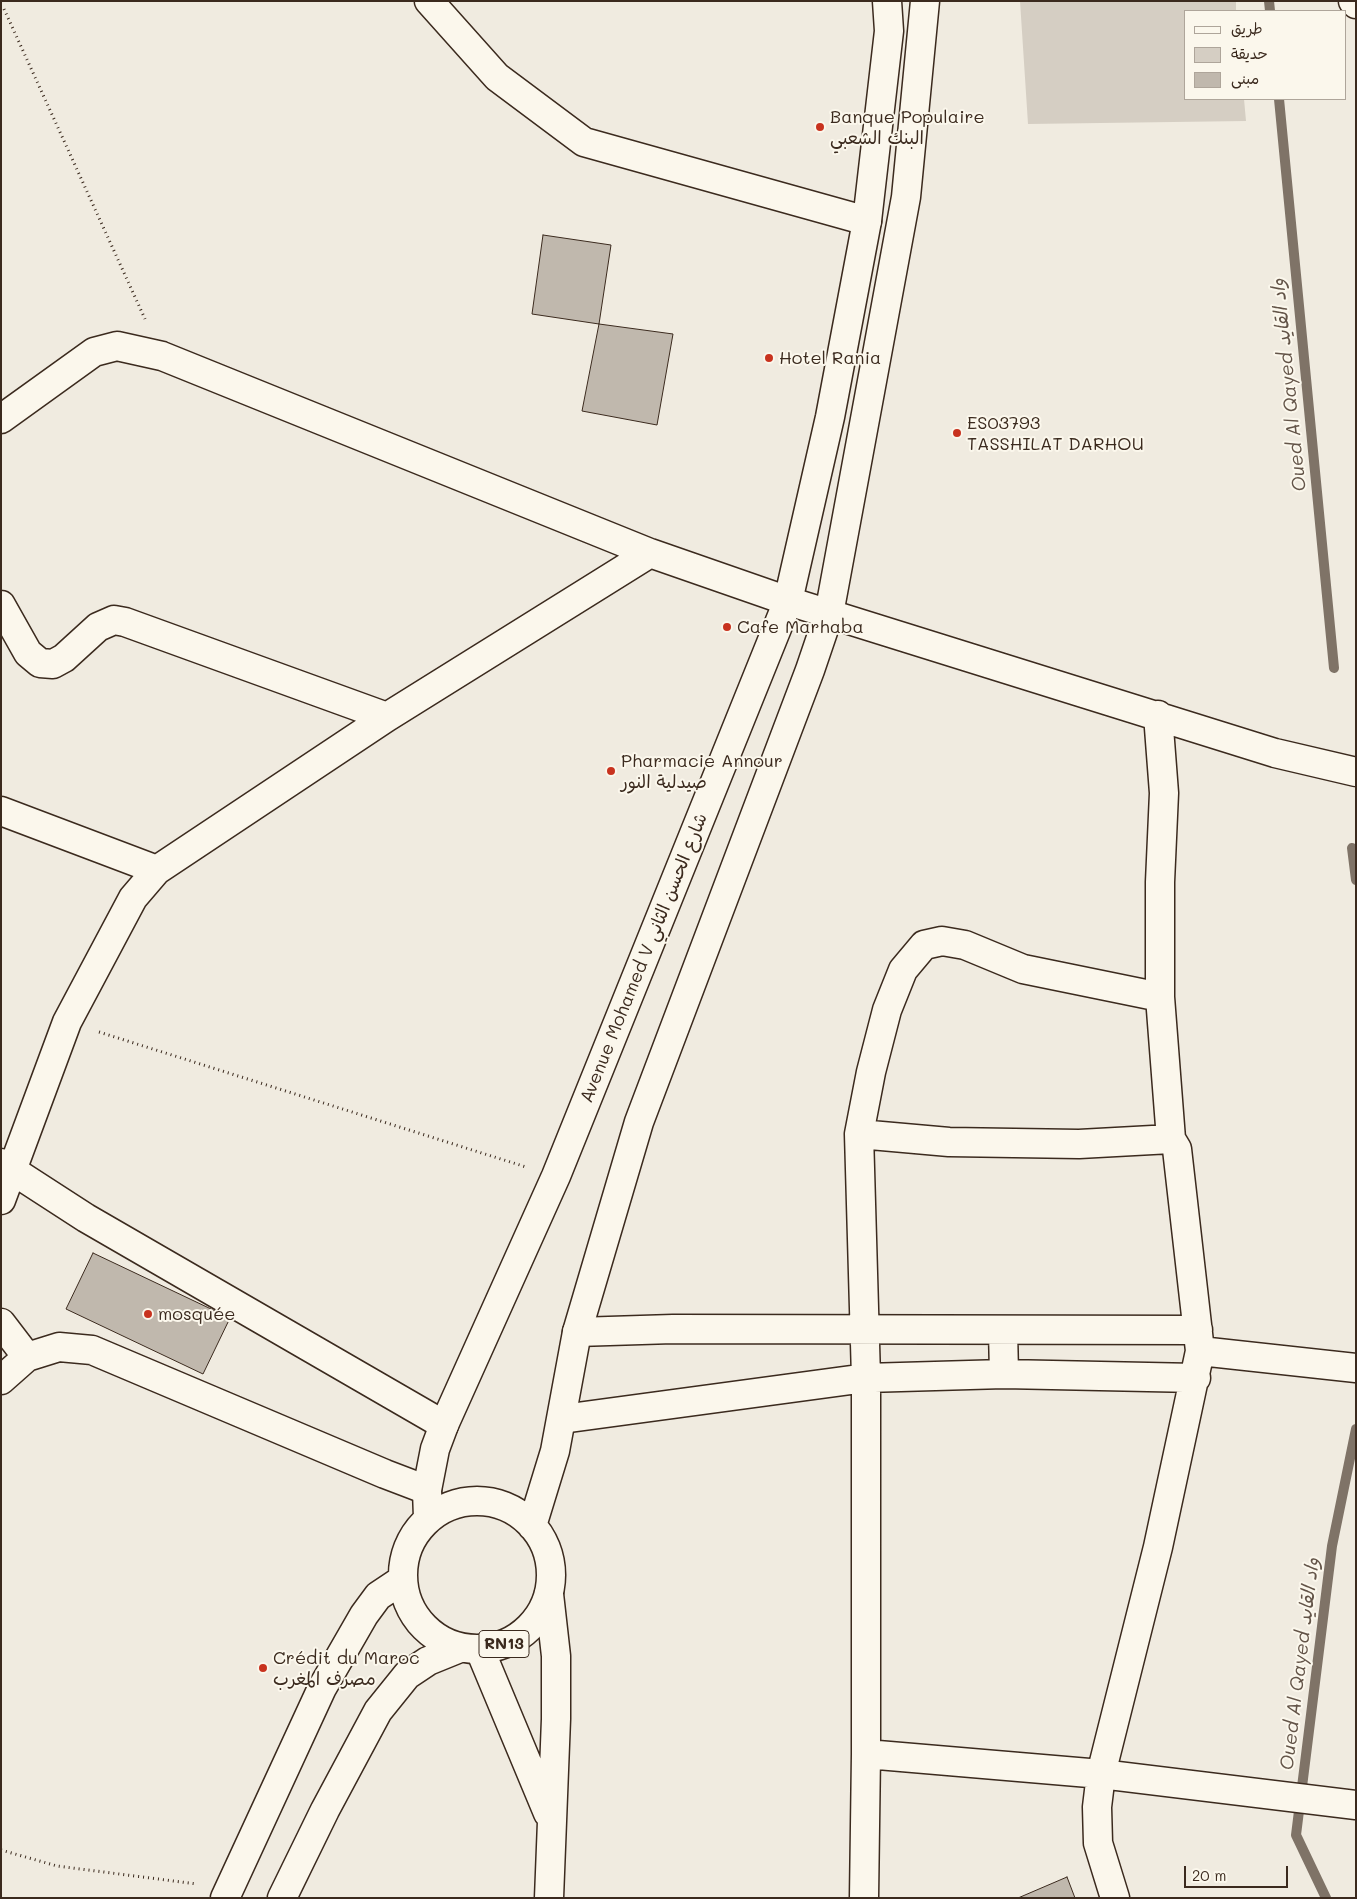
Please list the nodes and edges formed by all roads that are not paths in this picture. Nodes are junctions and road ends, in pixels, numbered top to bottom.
1 (429, 1) edge
2 (887, 1) edge
3 (925, 1) edge
4 (867, 222) junction
5 (1, 419) edge
6 (650, 552) junction
7 (788, 601) junction
8 (1, 605) edge
9 (829, 614) junction
10 (1158, 715) junction
11 (387, 717) junction
12 (1356, 772) edge
13 (1, 811) edge
14 (157, 870) junction
15 (1160, 997) junction
16 (859, 1134) junction
17 (1171, 1140) junction
18 (7, 1166) edge
19 (1, 1200) edge
20 (1, 1323) edge
21 (864, 1330) junction
22 (1003, 1330) junction
23 (577, 1332) junction
24 (1199, 1340) junction
25 (27, 1356) junction
26 (1356, 1368) edge
27 (1004, 1374) junction
28 (866, 1378) junction
29 (1196, 1378) junction
30 (1, 1380) edge
31 (562, 1419) junction
32 (444, 1425) junction
33 (427, 1490) junction
34 (428, 1518) junction
35 (532, 1526) junction
36 (402, 1580) junction
37 (549, 1594) junction
38 (470, 1649) junction
39 (866, 1754) junction
40 (1101, 1774) junction
41 (1356, 1805) edge
42 (552, 1821) junction
43 (228, 1893) edge
44 (282, 1898) edge
45 (549, 1898) edge
46 (864, 1898) edge
47 (1115, 1898) edge

1 - 4 main road
2 - 4 main road, Avenue Mohamed V شارع الحسن الثاني
3 - 9 main road
4 - 7 main road, Avenue Mohamed V شارع الحسن الثاني
5 - 6 main road
6 - 7 main road
6 - 11 main road
7 - 9 main road
7 - 32 main road, Avenue Mohamed V شارع الحسن الثاني
8 - 11 main road
9 - 10 main road
9 - 23 main road
10 - 12 main road
10 - 15 main road
11 - 14 main road
13 - 14 main road
14 - 18 main road
15 - 16 main road
15 - 17 main road
16 - 17 main road
16 - 21 main road
17 - 24 main road
18 - 19 main road
18 - 32 main road
20 - 25 main road
21 - 22 main road
21 - 23 main road
21 - 28 main road
22 - 24 main road
22 - 27 main road
23 - 31 main road
24 - 26 main road
24 - 29 main road
25 - 30 main road
25 - 33 main road
27 - 28 main road
27 - 29 main road
28 - 31 main road
28 - 39 main road
29 - 40 main road
31 - 35 main road
32 - 33 main road, Avenue Mohamed V شارع الحسن الثاني
33 - 34 main road, Avenue Mohamed V شارع الحسن الثاني
34 - 35 main road, RN13
34 - 36 main road, RN13
35 - 37 main road, RN13
36 - 38 main road, RN13
36 - 43 main road
37 - 38 main road, RN13
37 - 42 main road
38 - 42 main road
38 - 44 main road, RN13
39 - 40 main road
39 - 46 main road
40 - 41 main road
40 - 47 main road
42 - 45 main road

